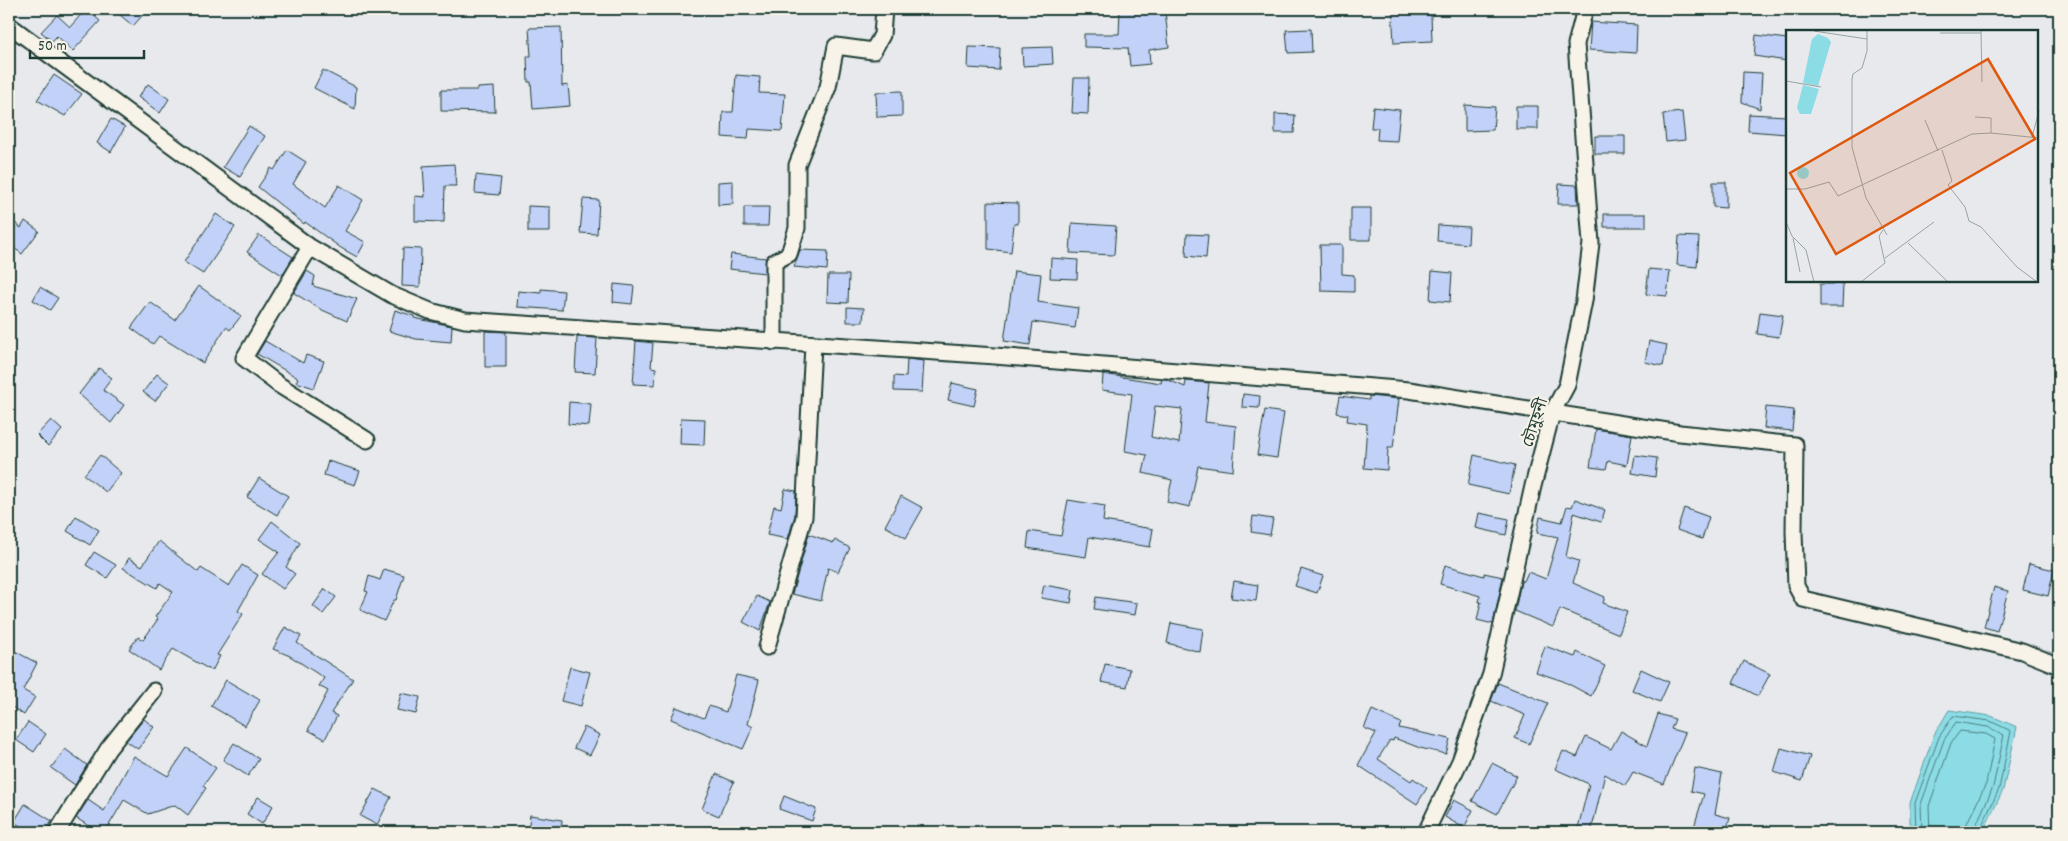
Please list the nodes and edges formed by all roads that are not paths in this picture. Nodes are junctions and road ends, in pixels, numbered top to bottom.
1 (884, 9) edge
2 (1585, 9) edge
3 (10, 30) edge
4 (310, 247) junction
5 (774, 342) junction
6 (813, 344) junction
7 (1552, 413) junction
8 (367, 440) dead end
9 (767, 646) dead end
10 (2059, 666) edge
11 (154, 691) dead end
12 (57, 832) edge
13 (1426, 832) edge

1 - 5 street
2 - 7 street, চৌমুহনী
3 - 4 street
4 - 5 street
4 - 8 street
5 - 6 street
6 - 7 street
6 - 9 street
7 - 10 street
7 - 13 street, চৌমুহনী
11 - 12 street

